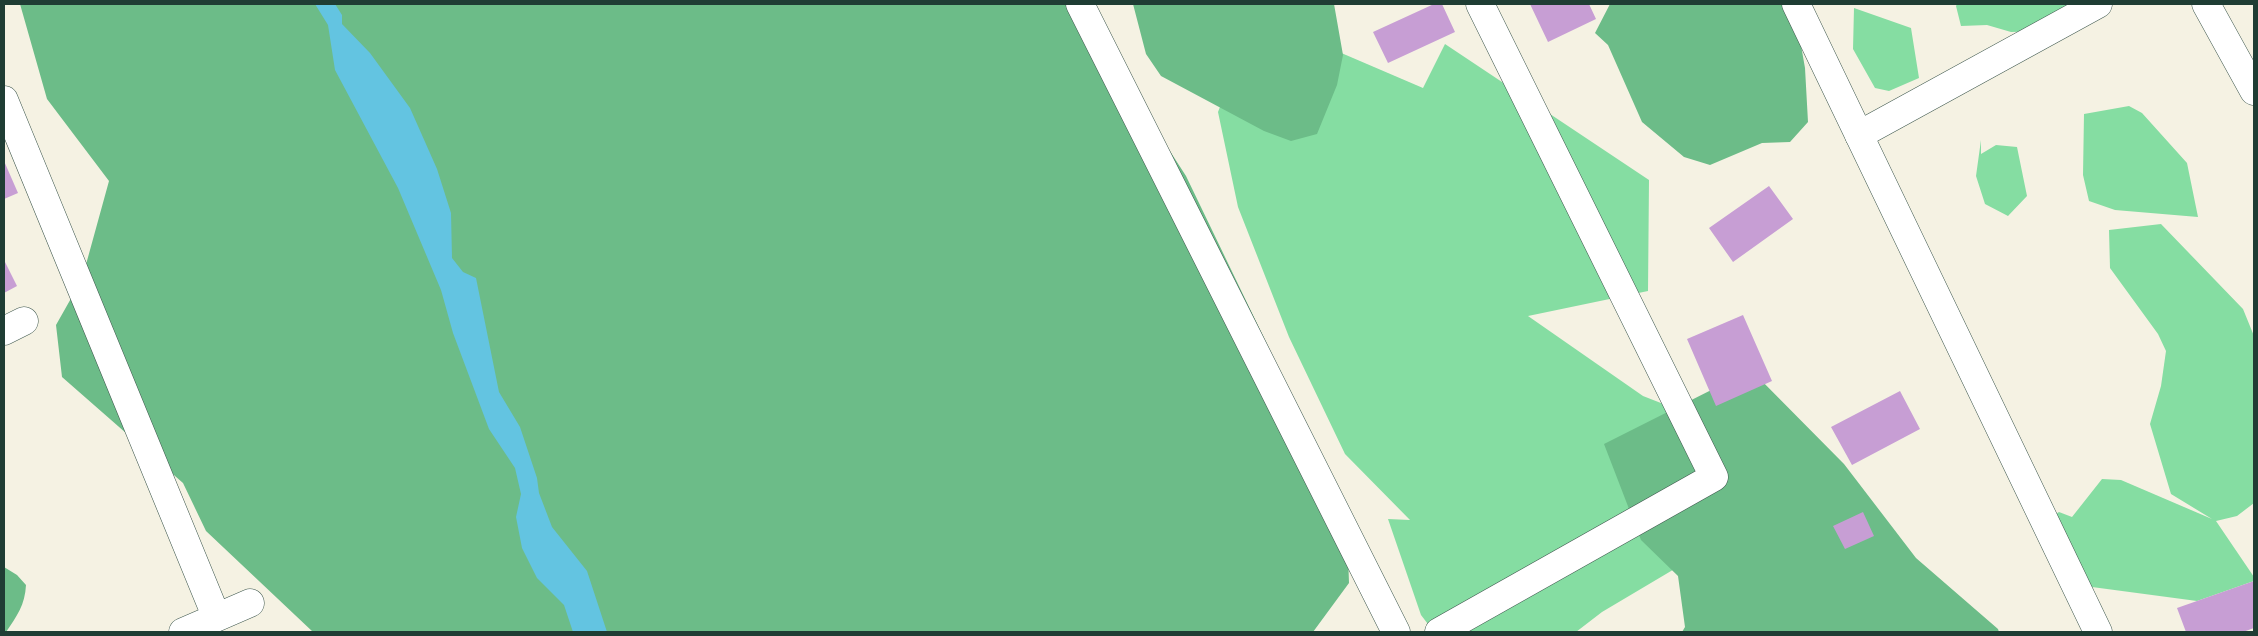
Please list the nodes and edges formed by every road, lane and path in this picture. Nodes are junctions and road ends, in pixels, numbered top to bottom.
1 (1080, 4) edge
2 (1480, 4) edge
3 (1796, 4) edge
4 (2098, 4) edge
5 (2206, 4) edge
6 (2254, 91) edge
7 (4, 100) edge
8 (1859, 135) junction
9 (250, 603) dead end
10 (216, 616) junction
11 (182, 632) edge
12 (1396, 632) edge
13 (1439, 632) edge
14 (2098, 632) edge

1 - 12 street
2 - 13 street
3 - 8 street
4 - 8 street
5 - 6 street
7 - 10 street
8 - 14 street
9 - 10 street
10 - 11 street

